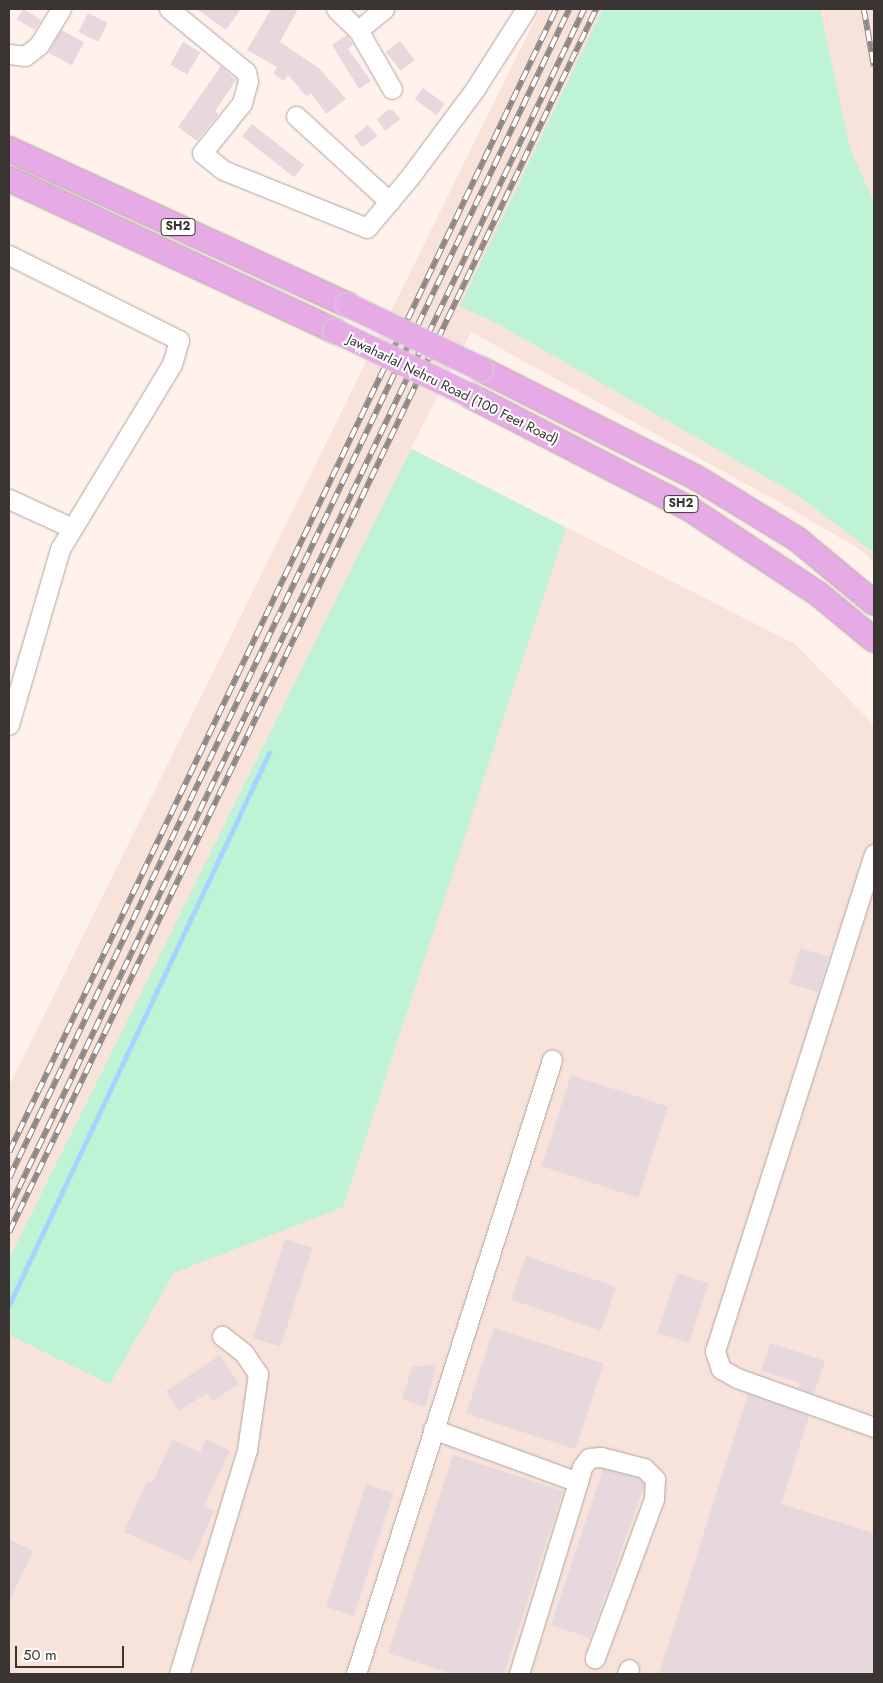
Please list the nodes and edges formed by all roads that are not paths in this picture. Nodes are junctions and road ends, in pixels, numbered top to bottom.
1 (61, 9) edge
2 (169, 9) edge
3 (336, 9) edge
4 (384, 9) edge
5 (526, 9) edge
6 (358, 30) junction
7 (9, 54) edge
8 (392, 90) dead end
9 (296, 116) dead end
10 (9, 149) edge
11 (9, 179) edge
12 (390, 202) junction
13 (9, 255) edge
14 (9, 500) edge
15 (72, 528) junction
16 (874, 602) edge
17 (874, 640) edge
18 (9, 725) edge
19 (874, 854) edge
20 (552, 1060) dead end
21 (222, 1336) dead end
22 (874, 1427) edge
23 (433, 1429) junction
24 (578, 1482) junction
25 (595, 1658) dead end
26 (179, 1674) edge
27 (356, 1674) edge
28 (519, 1674) edge

1 - 7 street
2 - 12 street
3 - 6 street
4 - 6 street
5 - 12 street
6 - 8 street
9 - 12 street
10 - 16 main road, SH2, bridge
11 - 17 main road, Jawaharlal Nehru Road (100 Feet Road) / SH2, bridge
13 - 15 street
14 - 15 street
15 - 18 street
19 - 22 street
20 - 23 street
21 - 26 street
23 - 24 street
23 - 27 street
24 - 25 street
24 - 28 street

